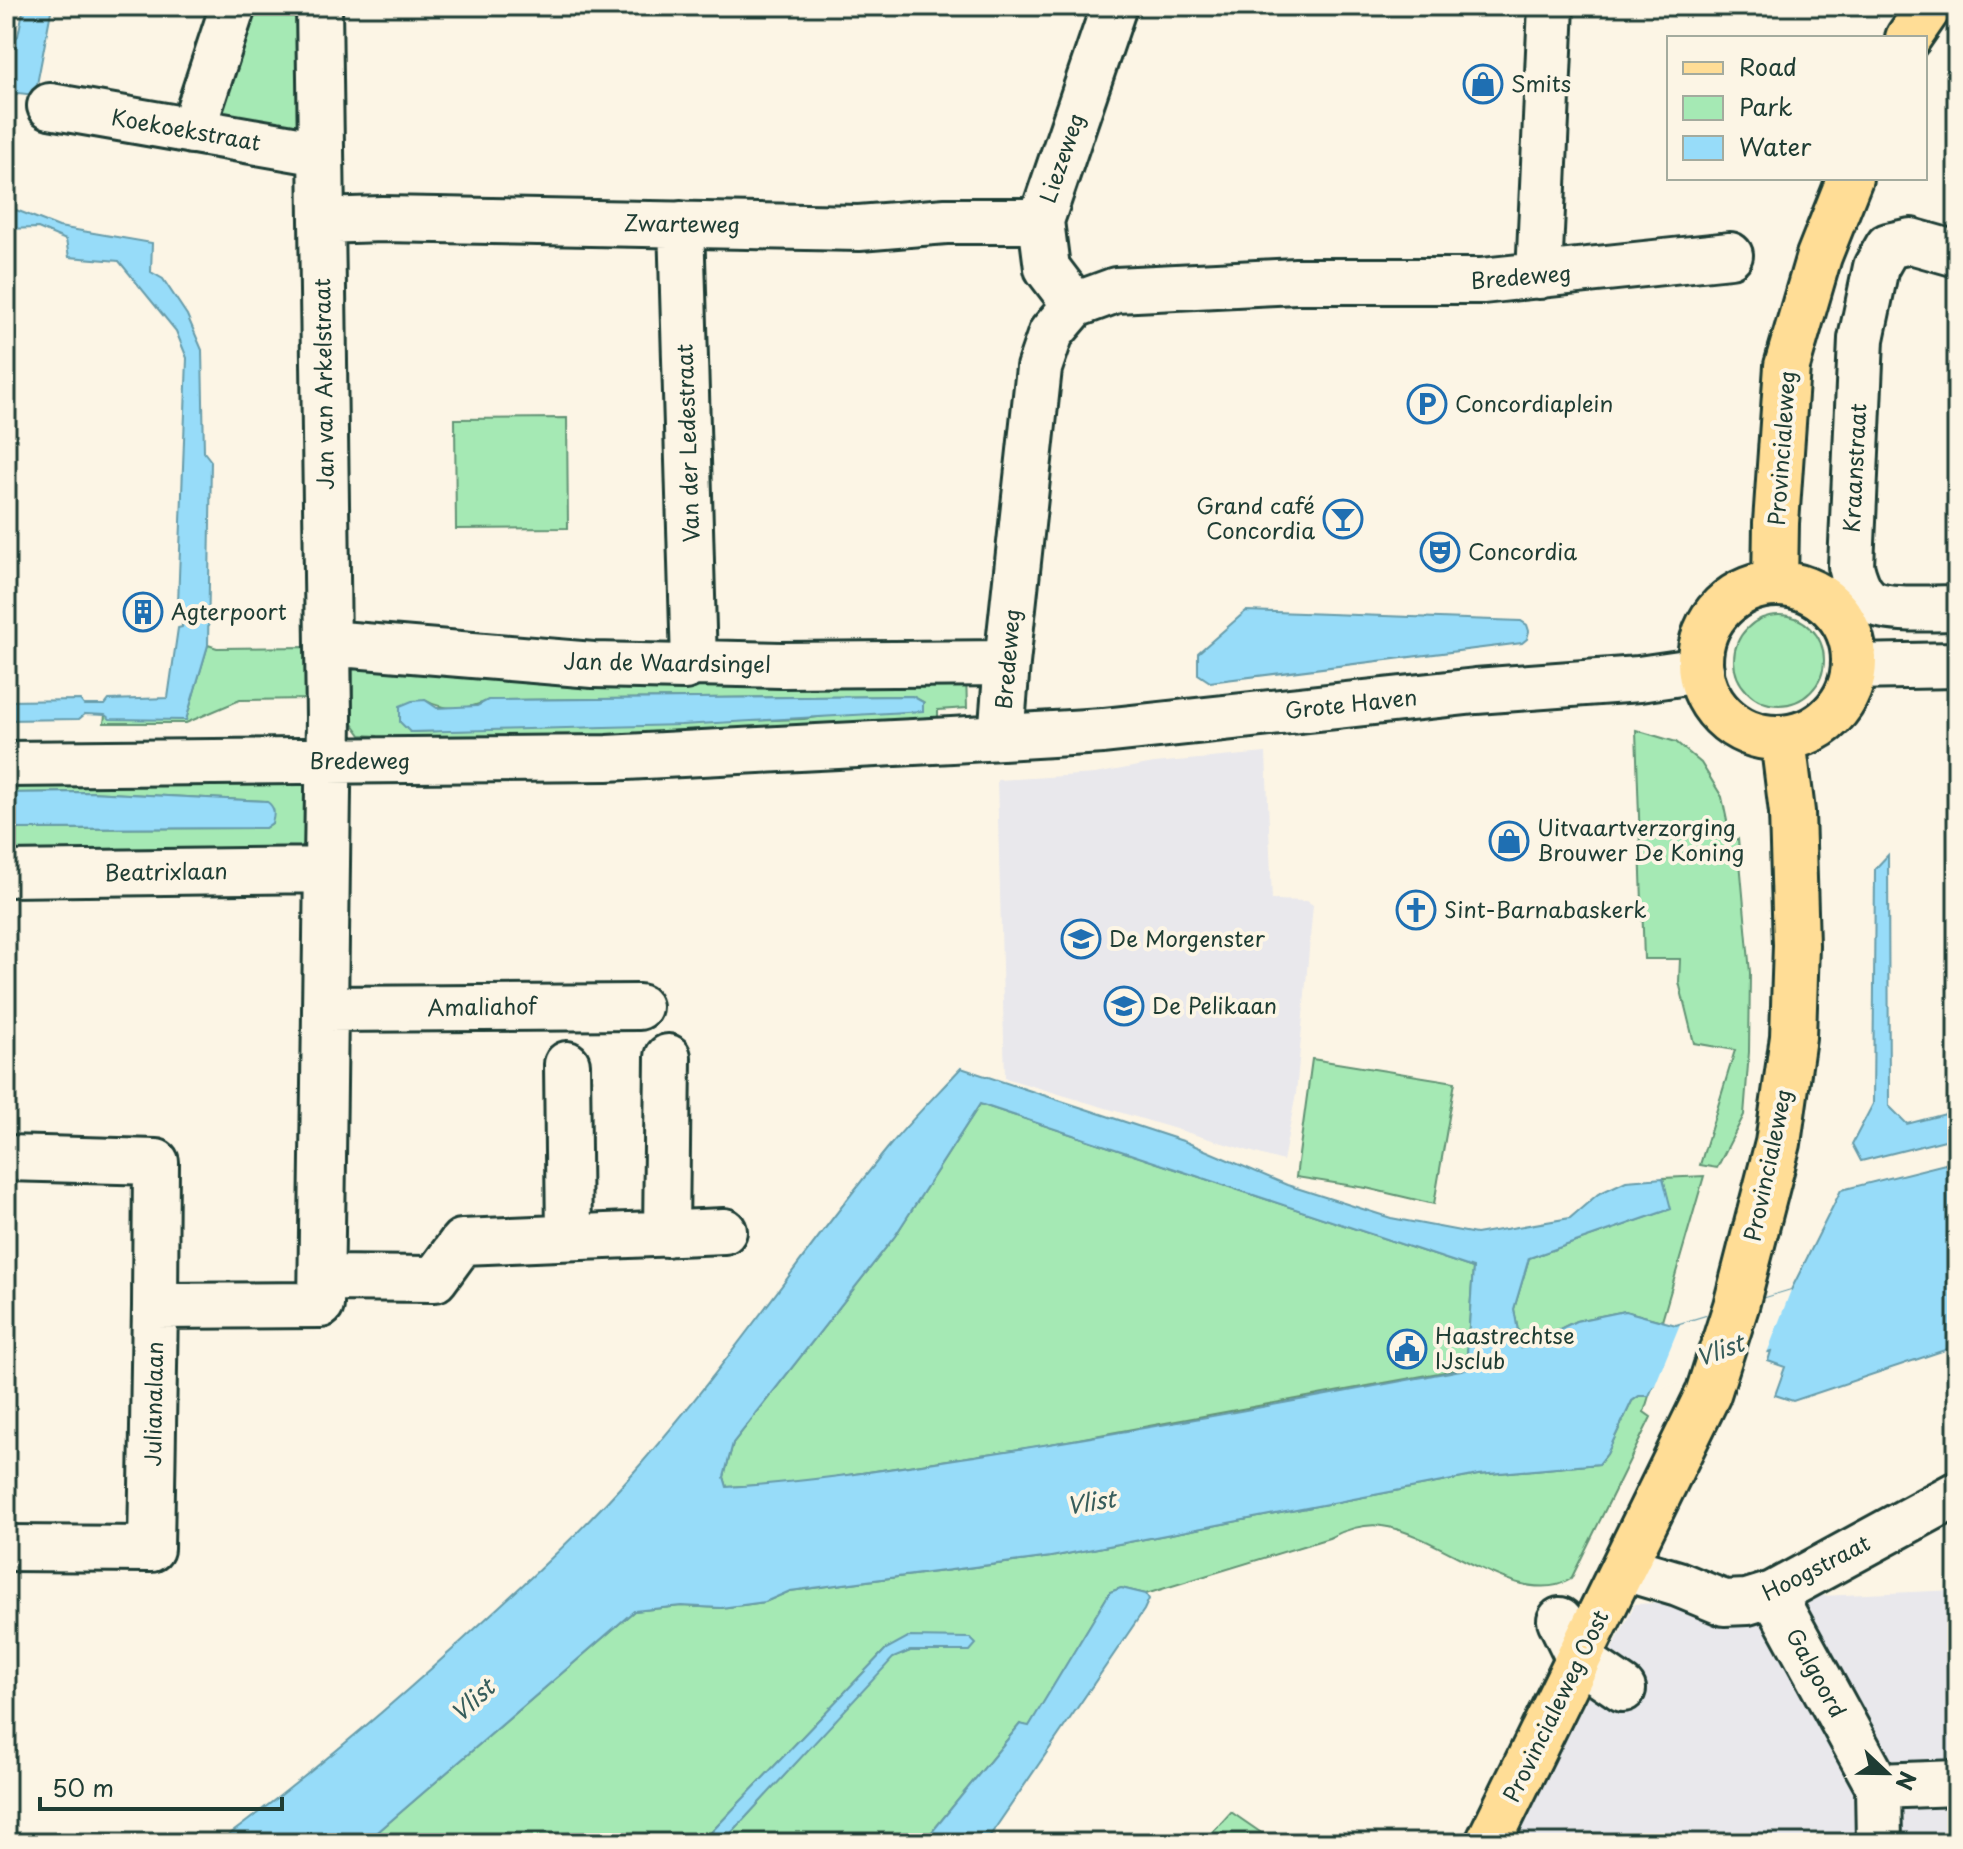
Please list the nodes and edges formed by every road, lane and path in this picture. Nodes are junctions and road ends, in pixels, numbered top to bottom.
1 (233, 6) edge
2 (319, 6) edge
3 (1114, 6) edge
4 (1551, 6) edge
5 (1930, 6) edge
6 (1909, 36) edge
7 (50, 106) dead end
8 (192, 131) junction
9 (321, 153) junction
10 (1849, 180) edge
11 (322, 221) junction
12 (1041, 221) junction
13 (681, 224) junction
14 (1957, 254) edge
15 (1730, 255) dead end
16 (1539, 276) junction
17 (1075, 305) junction
18 (1775, 584) junction
19 (1957, 608) edge
20 (328, 643) junction
21 (694, 663) junction
22 (1007, 663) junction
23 (1957, 665) edge
24 (1854, 667) junction
25 (1701, 670) junction
26 (1001, 737) junction
27 (1783, 739) junction
28 (329, 761) junction
29 (6, 764) edge
30 (326, 870) junction
31 (6, 874) edge
32 (639, 1007) dead end
33 (325, 1009) junction
34 (668, 1057) dead end
35 (567, 1064) dead end
36 (6, 1158) edge
37 (724, 1231) dead end
38 (666, 1234) junction
39 (569, 1237) junction
40 (323, 1278) junction
41 (155, 1306) junction
42 (1957, 1494) edge
43 (6, 1548) edge
44 (1624, 1568) junction
45 (1773, 1594) junction
46 (1560, 1620) dead end
47 (1579, 1659) junction
48 (1623, 1689) dead end
49 (1957, 1783) edge
50 (1878, 1786) junction
51 (1488, 1843) edge
52 (1879, 1843) edge

1 - 8 street
2 - 9 street, Jan van Arkelstraat
3 - 12 street, Liezeweg
4 - 16 street
5 - 6 main road
7 - 8 street, Koekoekstraat
8 - 9 street, Koekoekstraat
9 - 11 street, Jan van Arkelstraat
10 - 18 main road, Provincialeweg
11 - 13 street, Zwarteweg
11 - 20 street, Jan van Arkelstraat
12 - 13 street, Zwarteweg
12 - 17 street, Liezeweg
13 - 21 street, Van der Ledestraat
14 - 19 street, Kraanstraat
15 - 16 street, Bredeweg
16 - 17 street, Bredeweg
17 - 22 street, Bredeweg
18 - 24 main road
18 - 25 main road
20 - 21 street, Jan de Waardsingel
20 - 28 street, Jan van Arkelstraat
21 - 22 street, Jan de Waardsingel
22 - 26 street, Bredeweg
23 - 24 street
24 - 27 main road
25 - 26 street, Grote Haven
25 - 27 main road
26 - 28 street, Bredeweg
27 - 44 main road, Provincialeweg
28 - 29 street, Bredeweg
28 - 30 street
30 - 31 street, Beatrixlaan
30 - 33 street
32 - 33 street, Amaliahof
33 - 40 street
34 - 38 street
35 - 39 street
36 - 41 street
37 - 38 street
38 - 39 street
39 - 40 street
40 - 41 street
41 - 43 street, Julianalaan
42 - 45 street, Hoogstraat
44 - 45 street, Hoogstraat
44 - 47 main road, Provincialeweg Oost
45 - 50 street, Galgoord
46 - 47 street
47 - 48 street
47 - 51 main road, Provincialeweg Oost
49 - 50 street
50 - 52 street, Galgoord

